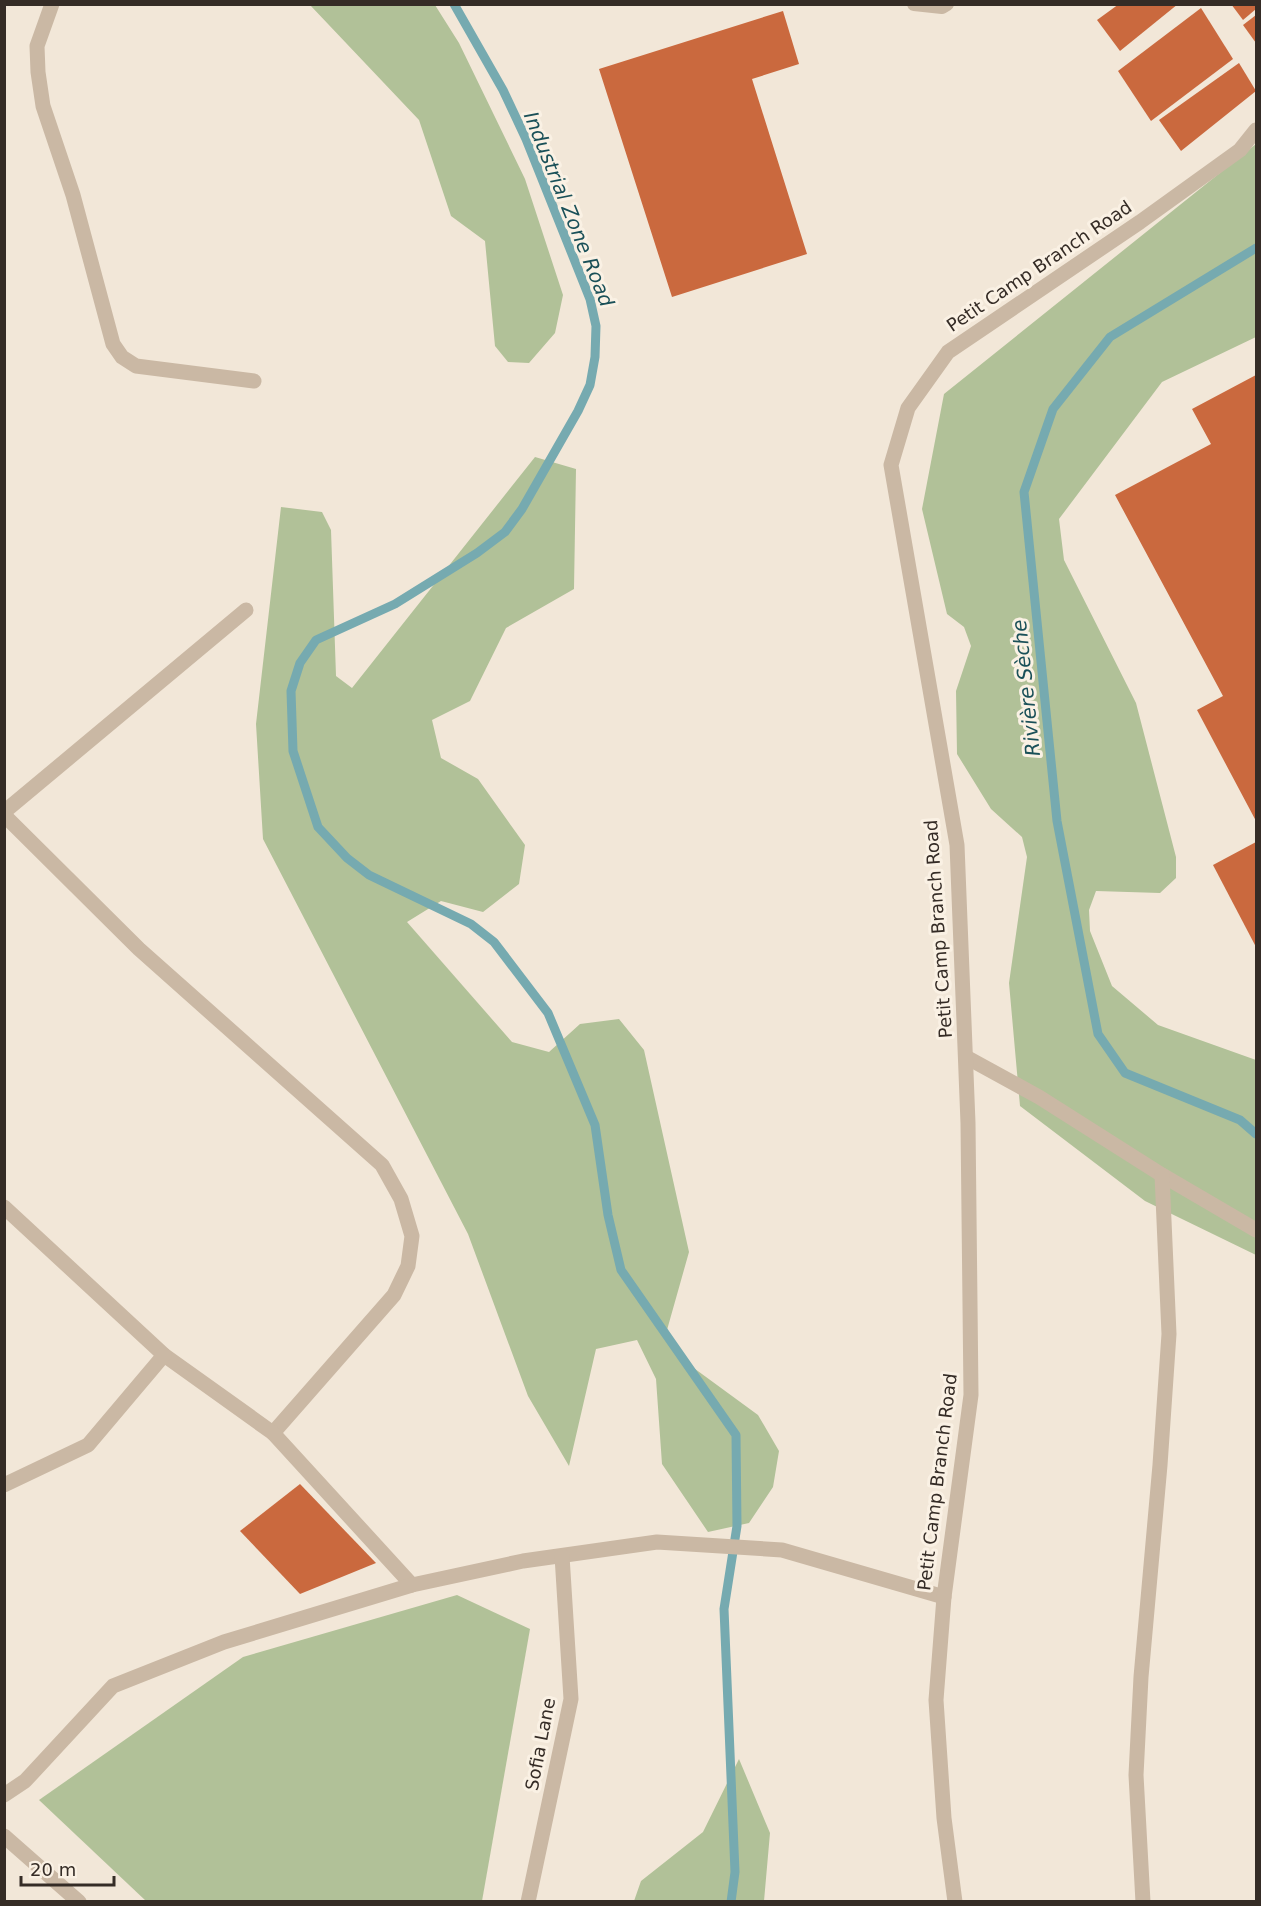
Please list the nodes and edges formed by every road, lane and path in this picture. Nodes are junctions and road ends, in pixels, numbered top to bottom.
1 (52, 4) edge
2 (914, 4) edge
3 (947, 4) edge
4 (1257, 130) edge
5 (254, 381) dead end
6 (246, 610) dead end
7 (4, 814) edge
8 (966, 1057) junction
9 (1162, 1175) junction
10 (4, 1206) edge
11 (1257, 1230) edge
12 (164, 1355) junction
13 (273, 1433) junction
14 (4, 1485) edge
15 (562, 1556) junction
16 (412, 1585) junction
17 (944, 1597) junction
18 (4, 1795) edge
19 (4, 1836) edge
20 (79, 1902) edge
21 (528, 1902) edge
22 (955, 1902) edge
23 (1143, 1902) edge

1 - 5 street
2 - 3 lane
4 - 8 street, Petit Camp Branch Road
6 - 7 street
7 - 13 street
8 - 9 street
8 - 17 street, Petit Camp Branch Road
9 - 11 street
9 - 23 street
10 - 12 street
12 - 13 street
12 - 14 street
13 - 16 street
15 - 16 street
15 - 17 street
15 - 21 street, Sofia Lane
16 - 18 street
17 - 22 street, Petit Camp Branch Road
19 - 20 street

